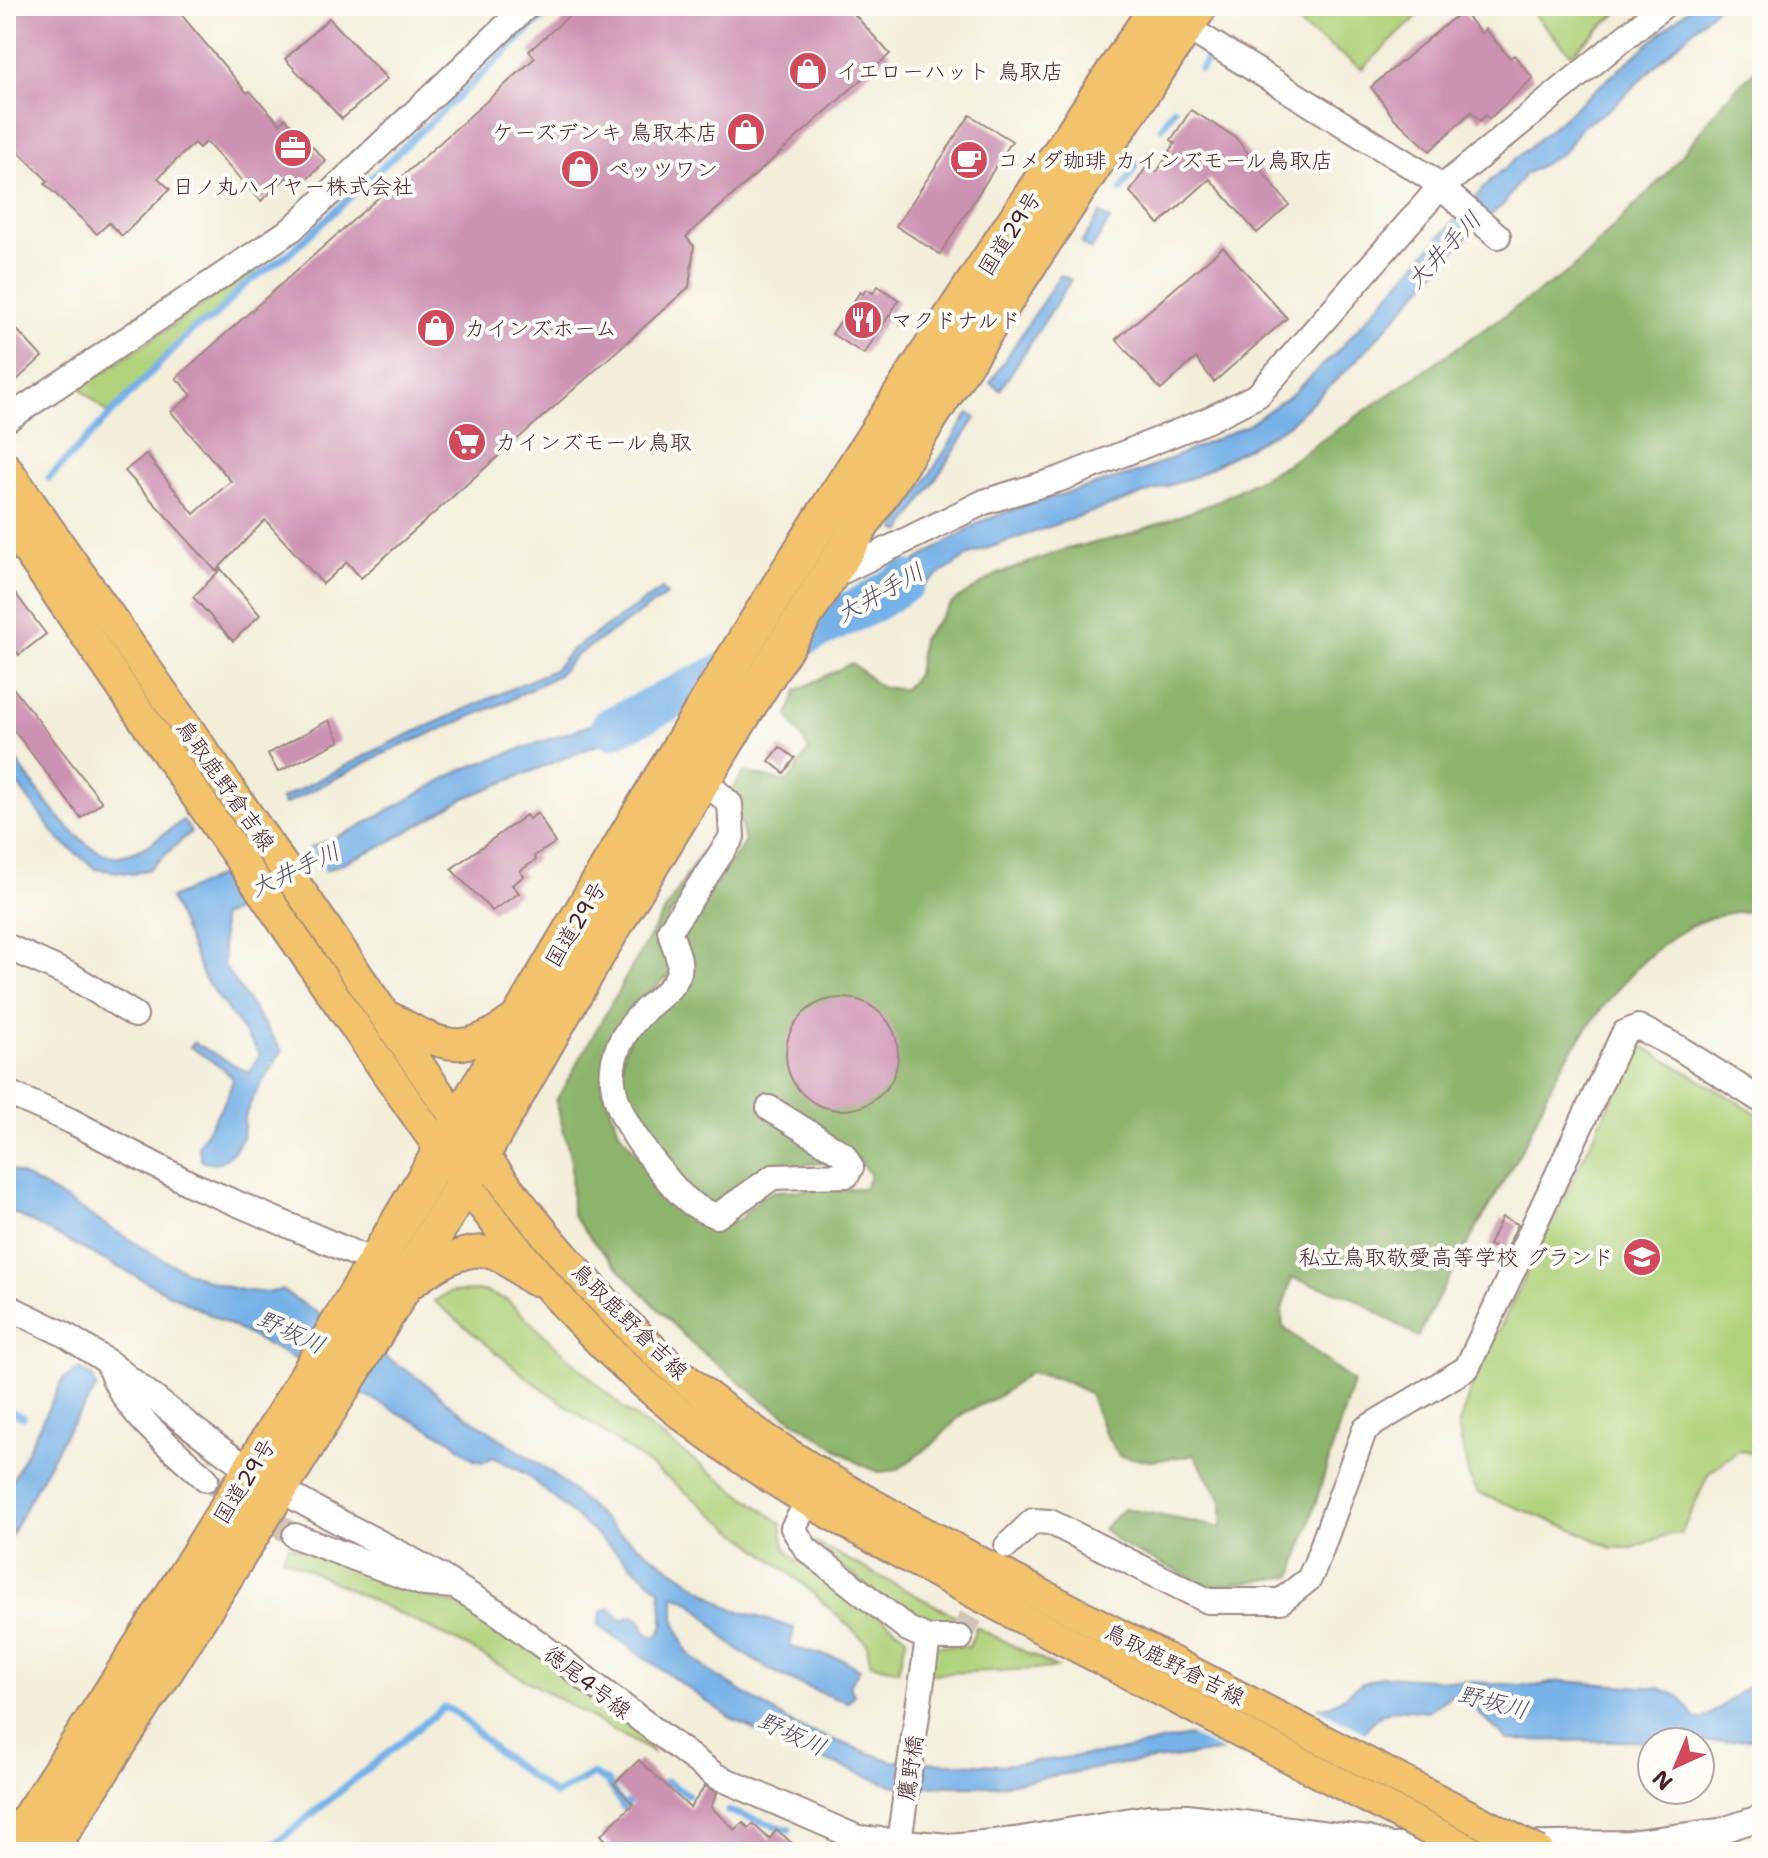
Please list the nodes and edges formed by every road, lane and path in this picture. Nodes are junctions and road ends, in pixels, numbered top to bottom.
1 (527, 6) edge
2 (1663, 6) edge
3 (1181, 13) edge
4 (1443, 187) junction
5 (1498, 236) dead end
6 (6, 420) edge
7 (6, 468) edge
8 (6, 519) edge
9 (824, 589) junction
10 (703, 779) junction
11 (6, 946) edge
12 (383, 1013) junction
13 (522, 1013) junction
14 (135, 1015) dead end
15 (6, 1092) edge
16 (1762, 1101) edge
17 (769, 1108) dead end
18 (450, 1135) junction
19 (483, 1151) junction
20 (465, 1182) junction
21 (369, 1272) junction
22 (397, 1296) junction
23 (566, 1305) junction
24 (6, 1306) edge
25 (108, 1362) junction
26 (272, 1468) junction
27 (206, 1479) tunnel mouth
28 (808, 1501) junction
29 (295, 1536) tunnel mouth
30 (1007, 1546) dead end
31 (455, 1586) junction
32 (928, 1638) junction
33 (960, 1638) dead end
34 (1762, 1817) edge
35 (899, 1842) junction
36 (852, 1845) edge
37 (1223, 1846) edge
38 (1616, 1847) edge
39 (1387, 1850) edge
40 (7, 1852) edge
41 (48, 1852) edge
42 (1057, 1852) edge
43 (1350, 1852) edge
44 (1472, 1852) edge
45 (1539, 1852) edge

1 - 6 street
2 - 4 street
3 - 4 street
3 - 9 highway, 国道29号
3 - 13 highway, 国道29号
4 - 5 street
4 - 9 street
7 - 12 main road, 鳥取鹿野倉吉線
8 - 18 main road, 鳥取鹿野倉吉線
9 - 10 highway, 国道29号
10 - 17 street
10 - 19 highway, 国道29号
11 - 14 street
12 - 13 main road
12 - 18 main road, 鳥取鹿野倉吉線
13 - 18 highway, 国道29号
15 - 21 street
16 - 30 street
18 - 19 main road, 鳥取鹿野倉吉線
18 - 20 main road, 鳥取鹿野倉吉線
18 - 21 highway, 国道29号
19 - 20 highway, 国道29号
19 - 45 main road, 鳥取鹿野倉吉線, bridge
20 - 22 highway, 国道29号
20 - 23 main road, 鳥取鹿野倉吉線
21 - 26 highway, 国道29号
22 - 23 main road
22 - 26 highway, 国道29号
23 - 28 main road, 鳥取鹿野倉吉線
24 - 25 street
25 - 26 street
25 - 27 street
26 - 31 street
26 - 40 highway, 国道29号
26 - 41 highway, 国道29号
28 - 32 street
28 - 44 main road, 鳥取鹿野倉吉線, bridge
29 - 31 street, 徳尾4号線
31 - 36 street, 徳尾4号線
32 - 33 street
32 - 35 street, 鷹野橋
34 - 38 street, 徳尾4号線
35 - 36 street, 徳尾4号線
35 - 39 street, 徳尾4号線
37 - 42 street
37 - 43 street
38 - 39 street, 徳尾4号線

